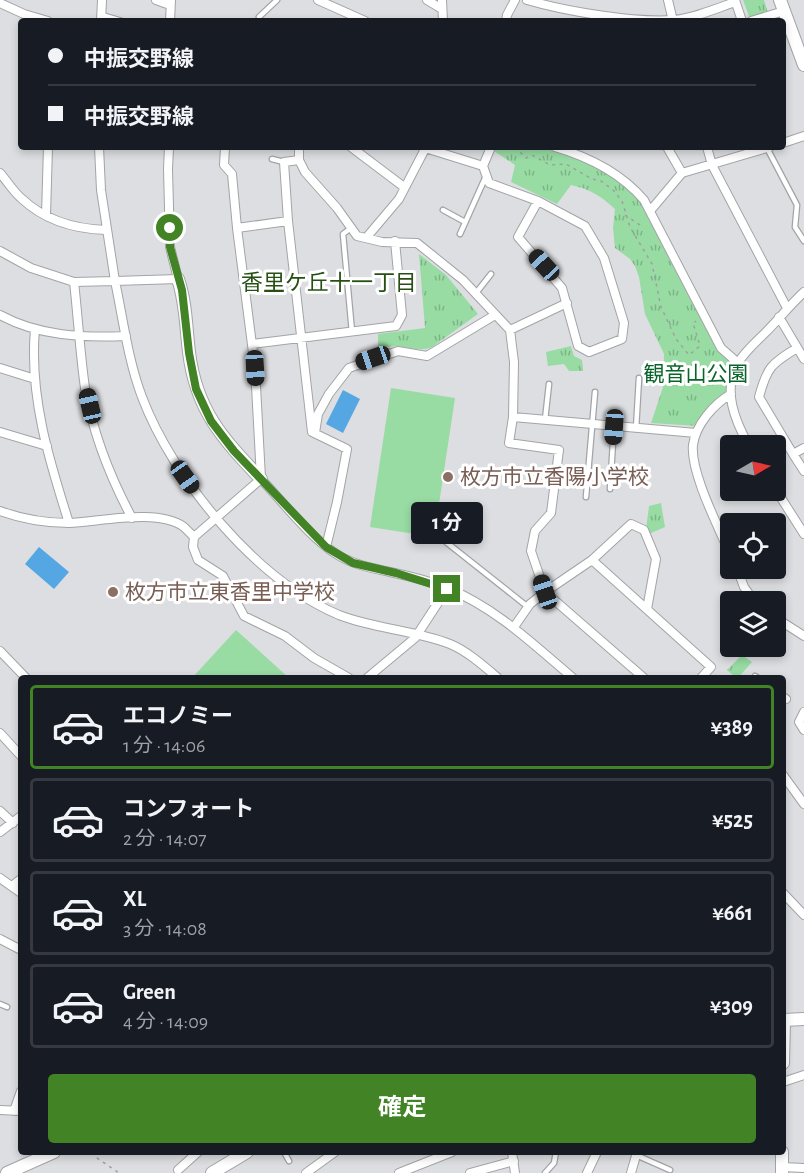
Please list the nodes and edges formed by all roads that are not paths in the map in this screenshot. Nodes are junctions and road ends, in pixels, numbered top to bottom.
1 (102, 0) edge
2 (156, 0) edge
3 (277, 0) edge
4 (318, 0) edge
5 (427, 0) edge
6 (515, 0) edge
7 (527, 0) edge
8 (668, 0) edge
9 (735, 1) edge
10 (170, 2) edge
11 (0, 3) edge
12 (442, 5) edge
13 (782, 5) edge
14 (260, 17) dead end
15 (38, 18) edge
16 (101, 18) edge
17 (170, 18) edge
18 (356, 18) edge
19 (506, 18) edge
20 (618, 18) edge
21 (672, 18) edge
22 (682, 18) edge
23 (741, 18) edge
24 (757, 18) edge
25 (804, 66) edge
26 (804, 136) edge
27 (786, 142) edge
28 (48, 150) edge
29 (99, 150) edge
30 (169, 150) edge
31 (225, 150) edge
32 (299, 150) edge
33 (355, 150) edge
34 (422, 150) edge
35 (430, 150) edge
36 (490, 150) edge
37 (565, 150) edge
38 (669, 150) edge
39 (708, 150) edge
40 (760, 150) edge
41 (770, 150) edge
42 (272, 159) dead end
43 (299, 160) junction
44 (284, 162) junction
45 (712, 165) junction
46 (483, 166) junction
47 (0, 173) edge
48 (681, 173) junction
49 (486, 176) junction
50 (404, 187) junction
51 (538, 201) junction
52 (443, 210) dead end
53 (46, 215) junction
54 (652, 215) junction
55 (288, 221) junction
56 (465, 222) junction
57 (237, 228) junction
58 (351, 228) junction
59 (106, 230) junction
60 (459, 234) dead end
61 (366, 238) junction
62 (395, 241) junction
63 (804, 241) edge
64 (0, 251) edge
65 (491, 274) dead end
66 (178, 279) junction
67 (115, 281) junction
68 (74, 282) junction
69 (804, 292) edge
70 (475, 294) junction
71 (567, 303) junction
72 (787, 308) junction
73 (0, 315) edge
74 (495, 315) junction
75 (779, 317) junction
76 (35, 329) junction
77 (510, 330) junction
78 (352, 332) junction
79 (80, 336) junction
80 (126, 336) junction
81 (302, 339) junction
82 (252, 344) junction
83 (796, 348) junction
84 (804, 359) edge
85 (738, 363) junction
86 (0, 368) edge
87 (639, 378) dead end
88 (35, 379) junction
89 (549, 384) dead end
90 (596, 392) dead end
91 (731, 394) junction
92 (513, 417) junction
93 (545, 421) junction
94 (592, 425) junction
95 (614, 427) junction
96 (636, 429) junction
97 (0, 432) edge
98 (315, 433) junction
99 (696, 434) junction
100 (743, 435) edge
101 (47, 446) junction
102 (804, 448) edge
103 (793, 454) junction
104 (804, 471) edge
105 (261, 479) junction
106 (610, 489) dead end
107 (586, 497) dead end
108 (783, 501) edge
109 (0, 512) edge
110 (132, 518) junction
111 (215, 519) junction
112 (69, 523) junction
113 (720, 530) edge
114 (804, 534) edge
115 (194, 537) junction
116 (446, 542) dead end
117 (326, 547) junction
118 (592, 560) junction
119 (447, 589) junction
120 (545, 592) junction
121 (528, 606) junction
122 (647, 609) junction
123 (786, 624) edge
124 (514, 627) junction
125 (418, 634) junction
126 (804, 636) edge
127 (0, 651) edge
128 (23, 675) edge
129 (344, 675) edge
130 (370, 675) edge
131 (495, 675) edge
132 (570, 675) edge
133 (641, 675) edge
134 (704, 675) edge
135 (804, 712) edge
136 (804, 729) edge
137 (0, 733) edge
138 (18, 753) edge
139 (786, 779) edge
140 (804, 804) edge
141 (0, 811) edge
142 (18, 819) edge
143 (13, 823) junction
144 (0, 832) edge
145 (0, 878) edge
146 (18, 881) edge
147 (12, 886) junction
148 (18, 891) edge
149 (786, 896) edge
150 (804, 915) edge
151 (0, 939) edge
152 (18, 947) edge
153 (0, 1004) edge
154 (8, 1007) dead end
155 (804, 1019) edge
156 (786, 1020) edge
157 (804, 1075) edge
158 (787, 1080) edge
159 (804, 1083) edge
160 (0, 1110) edge
161 (18, 1111) edge
162 (47, 1155) edge
163 (195, 1155) edge
164 (242, 1155) edge
165 (286, 1155) edge
166 (331, 1155) edge
167 (444, 1155) edge
168 (555, 1155) edge
169 (595, 1155) edge
170 (636, 1155) edge
171 (641, 1155) edge
172 (513, 1157) edge
173 (289, 1161) dead end
174 (804, 1168) edge
175 (178, 1170) dead end
176 (670, 1170) dead end
177 (782, 1170) edge
178 (7, 1173) edge
179 (212, 1173) edge
180 (306, 1173) edge
181 (399, 1173) edge
182 (470, 1173) edge
183 (515, 1173) edge
184 (545, 1173) edge
185 (586, 1173) edge
186 (631, 1173) edge

1 - 16 street
2 - 10 street
3 - 14 lane
4 - 18 street
5 - 12 street
6 - 19 street
7 - 20 street
8 - 21 street
9 - 22 street
9 - 23 street
10 - 17 street
11 - 15 street
13 - 24 street
13 - 25 street
26 - 27 street
28 - 53 street
29 - 59 street
30 - 66 street
31 - 57 street
32 - 43 street
33 - 50 street
34 - 50 street
35 - 46 street
36 - 46 street
37 - 54 street
38 - 48 street
39 - 45 street
40 - 45 street
41 - 63 lane
42 - 44 lane
43 - 44 street
43 - 58 street
44 - 55 street
45 - 48 street
45 - 72 street
46 - 49 street
47 - 53 street
48 - 54 street
49 - 51 street
49 - 56 lane
50 - 61 street
51 - 71 street
51 - 71 street
52 - 56 lane
53 - 59 street
54 - 85 street
55 - 57 street
55 - 81 street
56 - 60 lane
57 - 82 street
58 - 61 street
58 - 78 lane
59 - 67 street
61 - 62 street
62 - 70 street
62 - 78 street
64 - 68 street
65 - 70 lane
66 - 67 street
66 - 105 street
67 - 68 street
67 - 80 street
68 - 79 street
69 - 72 street
70 - 74 street
71 - 77 street
72 - 75 street
73 - 76 street
74 - 77 street
74 - 98 street
75 - 83 street
75 - 85 street
76 - 79 street
76 - 88 street
77 - 92 street
78 - 81 street
79 - 80 street
79 - 110 street
80 - 111 street
81 - 82 street
81 - 98 street
82 - 105 street
83 - 84 street
83 - 103 street
85 - 91 street
86 - 88 street
87 - 96 lane
88 - 101 street
89 - 93 lane
90 - 94 lane
91 - 99 street
91 - 100 street
92 - 93 street
92 - 120 street
93 - 94 street
94 - 95 street
94 - 107 lane
95 - 96 street
95 - 106 lane
96 - 99 street
97 - 101 street
98 - 117 street
99 - 113 street
101 - 112 street
102 - 103 street
103 - 104 street
105 - 111 street
105 - 117 street
108 - 114 street
109 - 112 street
110 - 112 street
110 - 115 street
111 - 115 street
111 - 125 street
115 - 129 street
116 - 121 lane
117 - 119 street
118 - 120 street
118 - 122 street
118 - 122 street
119 - 124 street
119 - 125 street
120 - 121 street
120 - 133 street
121 - 124 street
122 - 134 street
123 - 126 street
124 - 132 street
125 - 130 street
125 - 131 street
127 - 128 street
135 - 136 street
137 - 138 street
139 - 140 street
141 - 143 street
142 - 143 street
143 - 144 street
145 - 147 street
146 - 147 street
147 - 148 street
149 - 150 street
151 - 152 street
153 - 154 lane
155 - 156 street
157 - 158 street
158 - 159 street
160 - 161 street
162 - 178 street
163 - 175 street
164 - 179 street
165 - 173 lane
166 - 180 street
167 - 181 street
168 - 184 lane
169 - 185 street
170 - 186 street
171 - 176 lane
172 - 182 street
172 - 183 street
174 - 177 street

